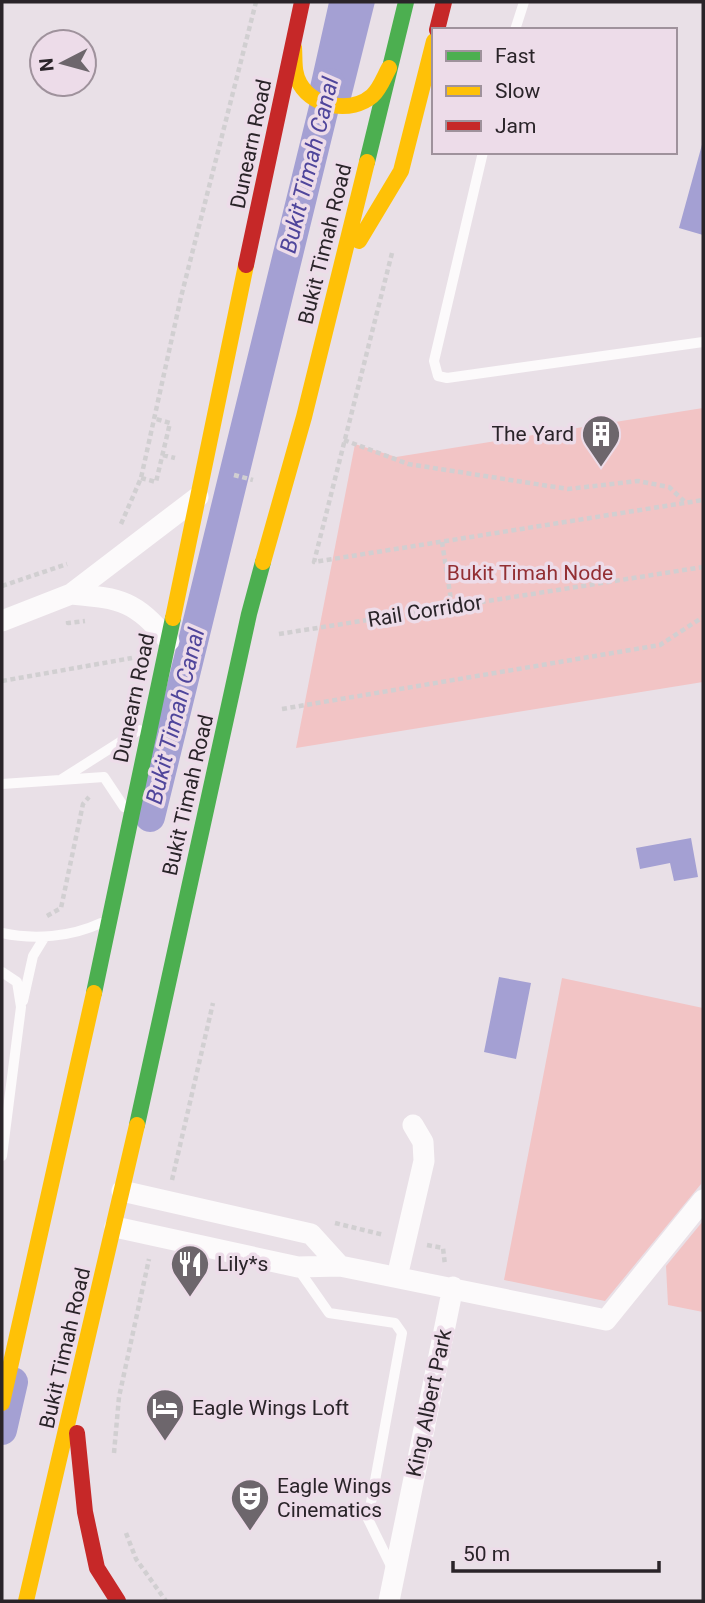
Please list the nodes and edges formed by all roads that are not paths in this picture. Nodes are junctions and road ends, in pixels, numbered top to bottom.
1 (303, 2) edge
2 (406, 2) edge
3 (444, 2) edge
4 (524, 2) edge
5 (438, 28) edge
6 (517, 28) edge
7 (294, 40) junction
8 (391, 63) junction
9 (430, 69) edge
10 (483, 154) edge
11 (338, 276) junction
12 (703, 342) edge
13 (200, 496) junction
14 (67, 596) junction
15 (2, 621) edge
16 (169, 641) junction
17 (152, 722) junction
18 (104, 778) junction
19 (2, 784) edge
20 (130, 816) junction
21 (111, 918) junction
22 (8, 934) edge
23 (44, 937) junction
24 (2, 972) edge
25 (22, 1007) junction
26 (413, 1125) dead end
27 (2, 1156) edge
28 (122, 1191) junction
29 (703, 1200) edge
30 (240, 1217) junction
31 (115, 1227) junction
32 (232, 1251) junction
33 (296, 1266) junction
34 (340, 1266) junction
35 (33, 1269) junction
36 (397, 1277) junction
37 (453, 1287) junction
38 (2, 1336) edge
39 (2, 1403) edge
40 (75, 1403) junction
41 (394, 1572) junction
42 (26, 1601) edge
43 (118, 1601) edge
44 (389, 1601) edge

1 - 7 highway, Dunearn Road
2 - 8 highway, Bukit Timah Road
3 - 5 highway
4 - 6 lane
7 - 8 highway
7 - 13 highway, Dunearn Road
8 - 11 highway, Bukit Timah Road
9 - 11 highway
10 - 12 lane
11 - 28 highway, Bukit Timah Road
13 - 14 street
13 - 16 highway, Dunearn Road
14 - 15 street
14 - 16 street
16 - 17 highway, Dunearn Road
17 - 18 lane
17 - 20 highway, Dunearn Road
18 - 19 lane
18 - 20 lane
20 - 21 highway, Dunearn Road
21 - 23 lane
21 - 35 highway, Dunearn Road
22 - 23 lane
23 - 25 lane
24 - 25 lane
25 - 27 lane
26 - 36 street
28 - 30 street
28 - 31 highway, Bukit Timah Road
29 - 37 street
30 - 32 street
30 - 34 street
31 - 32 street
31 - 40 highway, Bukit Timah Road
32 - 33 street
33 - 34 street
33 - 41 lane
34 - 36 street
35 - 38 highway
35 - 39 highway, Dunearn Road
36 - 37 street
37 - 41 street, King Albert Park
40 - 42 highway, Bukit Timah Road
40 - 43 highway
41 - 44 street, King Albert Park

